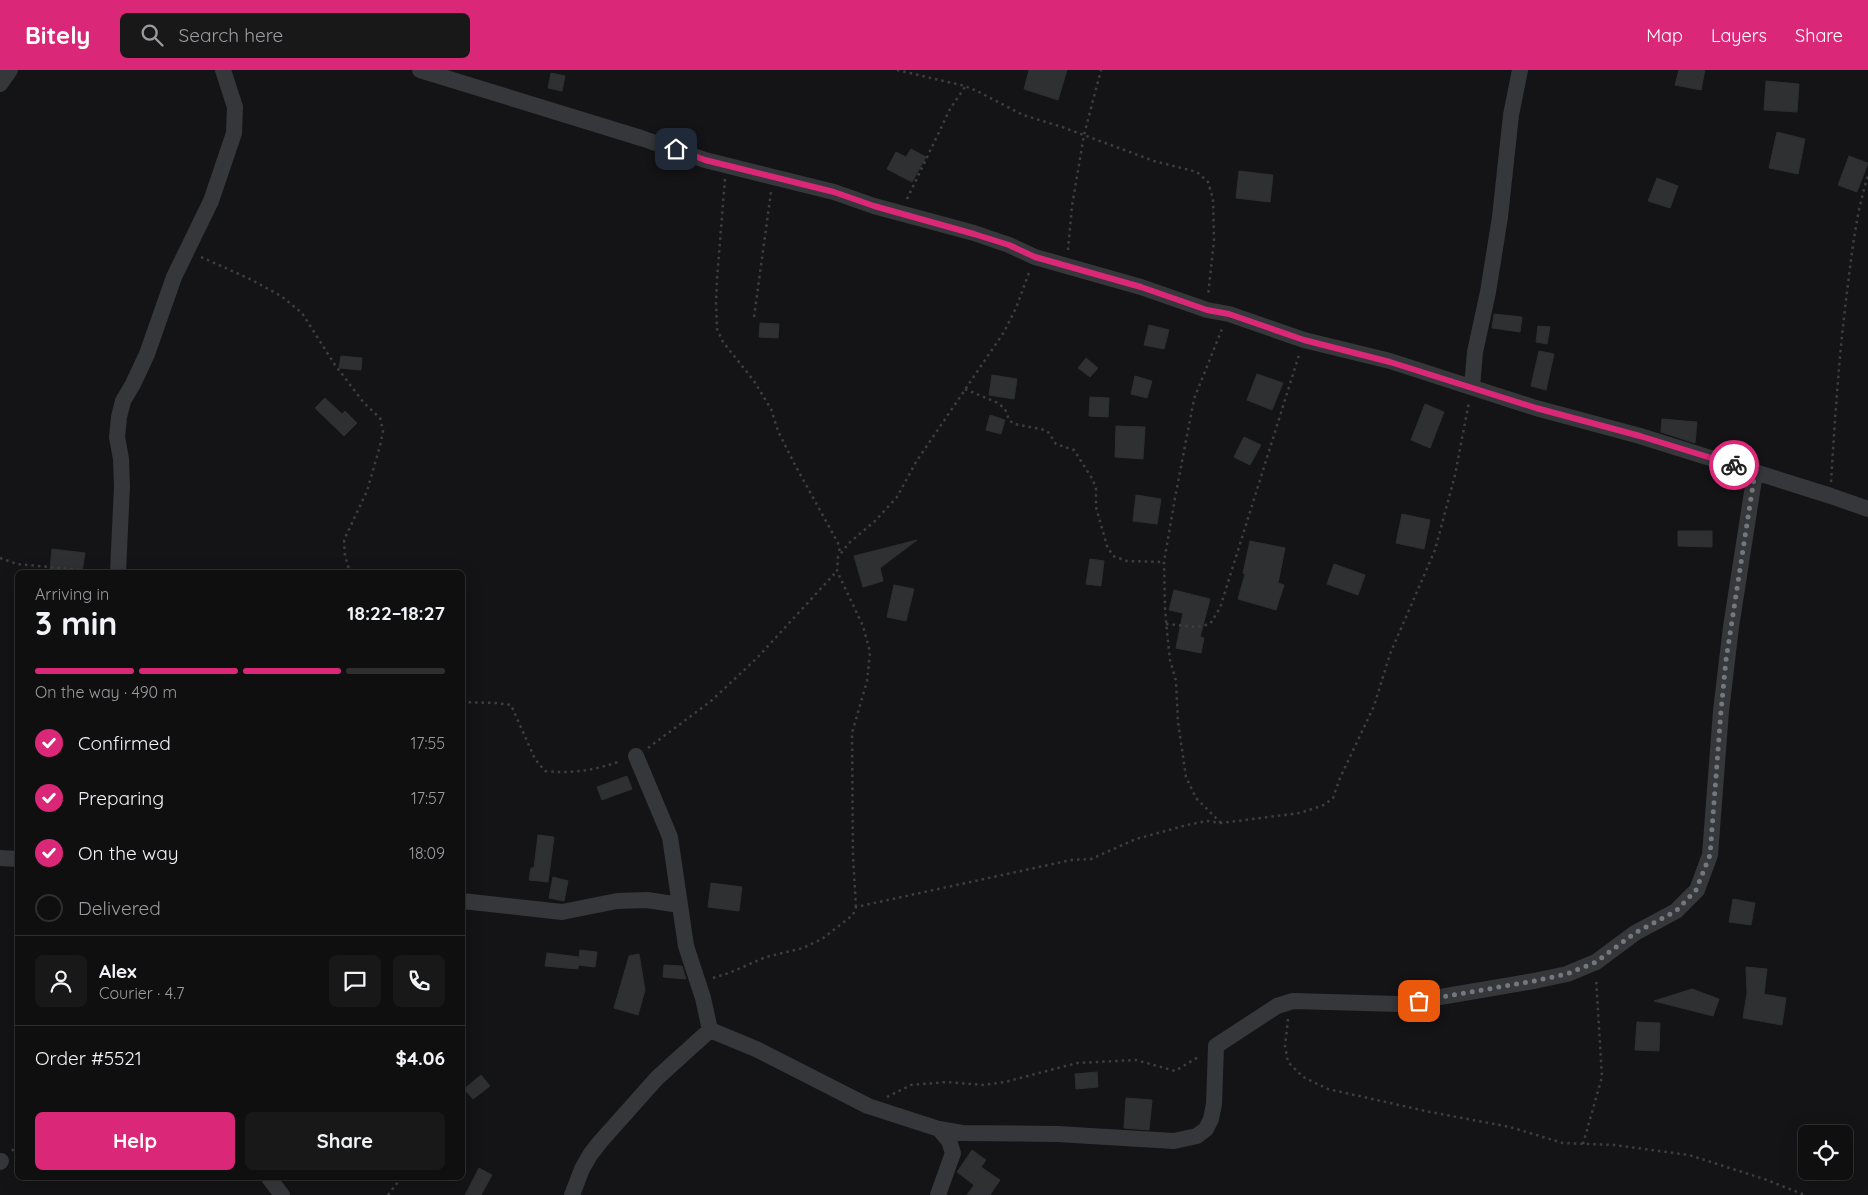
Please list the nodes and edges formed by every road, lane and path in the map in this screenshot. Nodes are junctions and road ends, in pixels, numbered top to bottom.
1 (10, 70) edge
2 (223, 70) edge
3 (420, 70) edge
4 (897, 70) edge
5 (1101, 70) edge
6 (1520, 70) edge
7 (0, 84) edge
8 (966, 86) junction
9 (1084, 135) junction
10 (727, 165) junction
11 (1868, 176) edge
12 (773, 178) junction
13 (902, 212) junction
14 (188, 251) junction
15 (1035, 257) junction
16 (1067, 265) junction
17 (1207, 310) junction
18 (1229, 314) junction
19 (754, 317) dead end
20 (1304, 340) junction
21 (1472, 387) junction
22 (964, 388) junction
23 (1755, 472) junction
24 (1831, 496) junction
25 (1868, 509) edge
26 (840, 554) junction
27 (0, 558) edge
28 (1164, 562) junction
29 (80, 570) edge
30 (118, 570) edge
31 (349, 570) edge
32 (837, 570) junction
33 (1166, 624) junction
34 (465, 702) edge
35 (636, 756) junction
36 (1221, 823) junction
37 (0, 858) edge
38 (15, 858) edge
39 (465, 901) edge
40 (680, 905) junction
41 (856, 907) junction
42 (1596, 962) junction
43 (697, 982) junction
44 (1293, 1001) junction
45 (710, 1030) junction
46 (1216, 1046) junction
47 (868, 1106) junction
48 (939, 1129) junction
49 (1583, 1144) junction
50 (271, 1180) edge
51 (399, 1180) edge
52 (282, 1195) edge
53 (388, 1195) edge
54 (572, 1195) edge
55 (938, 1195) edge
56 (1805, 1195) edge

1 - 7 street
2 - 14 street
3 - 10 street
4 - 8 path
5 - 9 path
6 - 21 street
8 - 9 path
8 - 13 path
9 - 16 path
9 - 17 path
10 - 12 street
10 - 26 path
11 - 24 path
12 - 13 street
12 - 19 path
13 - 15 street
14 - 30 street
14 - 31 path
15 - 16 street
15 - 22 path
16 - 17 street
17 - 18 street
18 - 20 street
18 - 28 path
20 - 21 street
20 - 33 path
21 - 23 street
21 - 36 path
22 - 26 path
22 - 28 path
23 - 24 street
23 - 42 street
24 - 25 street
26 - 32 path
27 - 29 path
28 - 33 path
32 - 35 path
32 - 41 path
33 - 36 path
34 - 35 path
35 - 40 street
36 - 41 path
37 - 38 street
39 - 40 street
40 - 43 street
41 - 43 path
42 - 44 street
42 - 49 path
43 - 45 street
44 - 46 street
44 - 49 path
45 - 47 street
45 - 54 street
46 - 47 path
46 - 48 street
47 - 48 street
48 - 55 street
49 - 56 path
50 - 52 street
51 - 53 path

